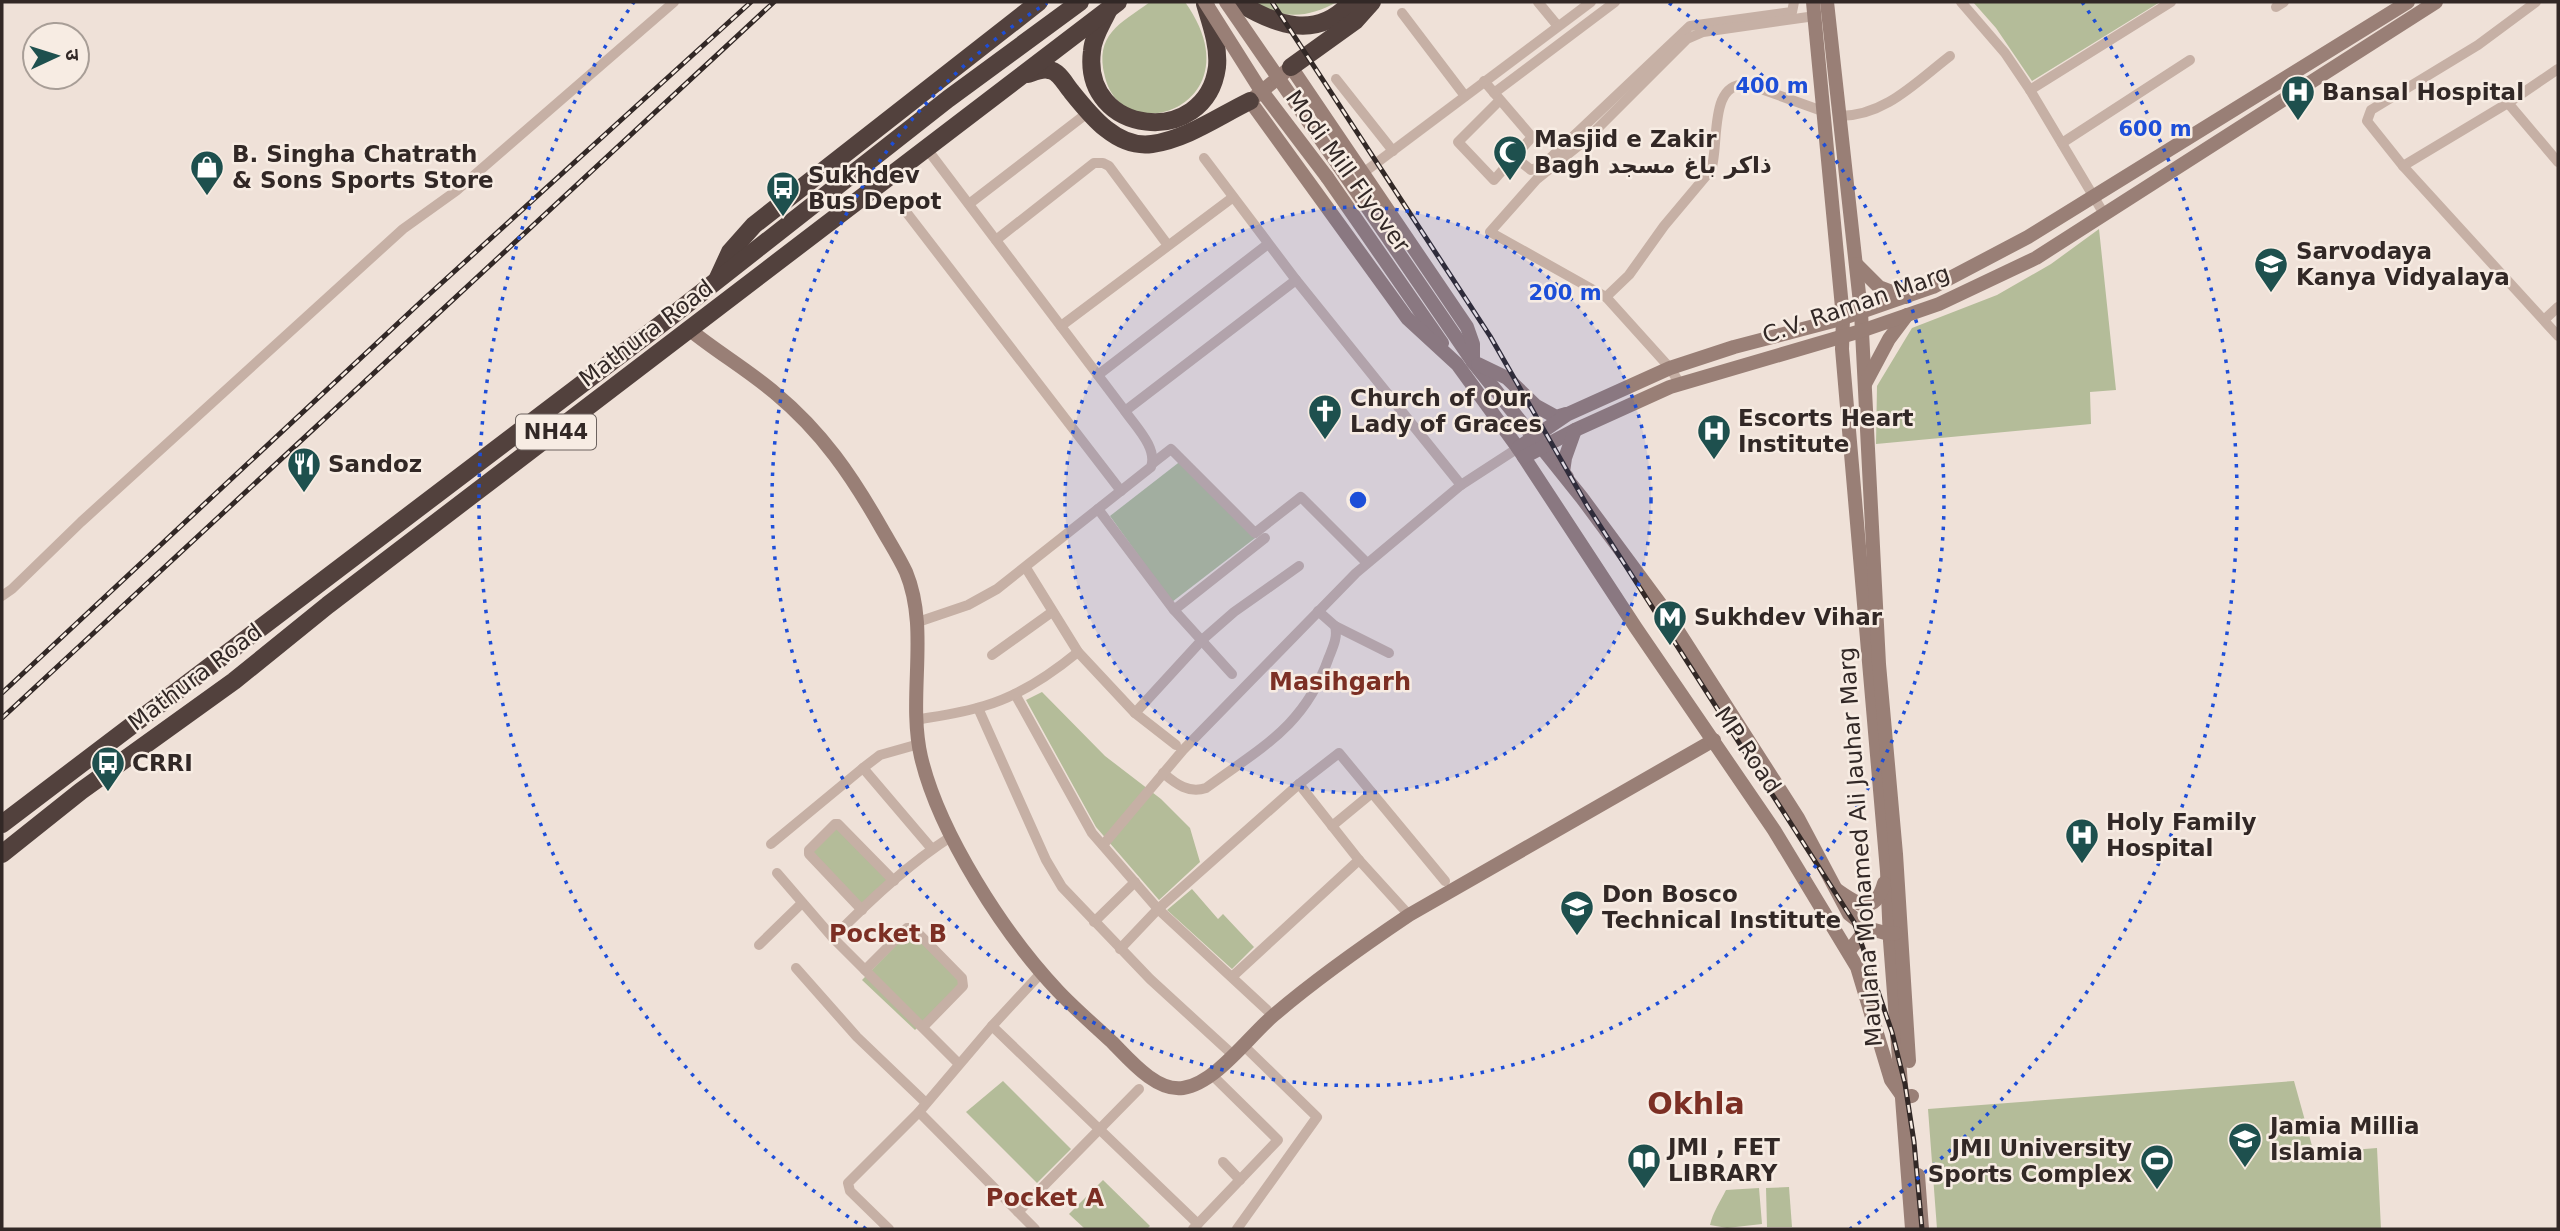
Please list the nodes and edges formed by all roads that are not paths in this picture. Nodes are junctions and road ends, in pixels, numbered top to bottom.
1 (674, 2) edge
2 (1039, 2) edge
3 (1080, 2) edge
4 (1205, 2) edge
5 (1226, 2) edge
6 (1238, 2) edge
7 (1351, 2) edge
8 (1372, 2) edge
9 (1538, 2) edge
10 (1591, 2) edge
11 (1615, 2) edge
12 (1794, 2) edge
13 (1827, 2) edge
14 (1961, 2) edge
15 (2171, 2) edge
16 (2408, 2) edge
17 (2435, 2) edge
18 (2536, 2) edge
19 (1114, 5) edge
20 (1814, 9) edge
21 (1402, 13) dead end
22 (1557, 26) junction
23 (1950, 56) dead end
24 (2190, 60) dead end
25 (1291, 67) junction
26 (2558, 69) edge
27 (1022, 76) junction
28 (1336, 79) dead end
29 (1485, 81) junction
30 (2030, 90) junction
31 (1465, 96) junction
32 (1497, 97) junction
33 (1250, 101) junction
34 (2508, 103) junction
35 (1090, 111) junction
36 (1825, 112) junction
37 (1840, 116) junction
38 (2062, 143) junction
39 (927, 149) junction
40 (1393, 151) junction
41 (1204, 158) dead end
42 (1516, 158) junction
43 (2558, 162) edge
44 (2403, 166) junction
45 (1363, 173) junction
46 (2093, 196) junction
47 (1232, 198) junction
48 (900, 204) dead end
49 (969, 204) junction
50 (2104, 214) junction
51 (996, 240) junction
52 (1167, 244) junction
53 (1268, 244) junction
54 (1856, 264) junction
55 (1296, 280) junction
56 (715, 283) junction
57 (1606, 297) junction
58 (1905, 297) junction
59 (2558, 307) edge
60 (1430, 312) junction
61 (1861, 312) junction
62 (1907, 315) junction
63 (1843, 318) junction
64 (2544, 320) junction
65 (1061, 326) junction
66 (690, 330) junction
67 (1861, 331) junction
68 (1844, 336) junction
69 (2558, 336) edge
70 (1473, 362) junction
71 (1457, 364) junction
72 (1670, 368) junction
73 (1098, 375) junction
74 (1680, 384) junction
75 (1863, 389) junction
76 (1125, 411) junction
77 (1568, 414) junction
78 (1575, 429) junction
79 (1537, 441) junction
80 (1521, 453) junction
81 (1153, 463) junction
82 (1461, 485) junction
83 (1121, 491) junction
84 (1582, 498) junction
85 (1098, 509) junction
86 (1265, 538) dead end
87 (1367, 563) junction
88 (1299, 566) dead end
89 (1026, 568) junction
90 (2, 596) edge
91 (1174, 610) junction
92 (1318, 611) junction
93 (1052, 612) junction
94 (918, 622) junction
95 (1335, 626) junction
96 (1202, 640) junction
97 (1078, 652) junction
98 (1389, 653) dead end
99 (992, 655) dead end
100 (1232, 674) dead end
101 (1015, 694) junction
102 (978, 708) junction
103 (1135, 713) junction
104 (915, 720) junction
105 (1714, 740) junction
106 (919, 744) junction
107 (1176, 745) dead end
108 (863, 768) junction
109 (1163, 773) junction
110 (1300, 784) junction
111 (1372, 793) junction
112 (2, 824) edge
113 (1332, 826) junction
114 (952, 836) junction
115 (771, 844) dead end
116 (1102, 845) junction
117 (932, 849) junction
118 (2, 854) edge
119 (1359, 860) junction
120 (1887, 871) junction
121 (777, 873) dead end
122 (894, 881) junction
123 (1446, 881) dead end
124 (1135, 882) junction
125 (1833, 887) junction
126 (803, 903) junction
127 (1158, 909) junction
128 (862, 910) junction
129 (1409, 915) junction
130 (1094, 922) junction
131 (1867, 928) junction
132 (1895, 933) junction
133 (833, 938) junction
134 (759, 945) dead end
135 (1120, 949) junction
136 (1849, 951) junction
137 (796, 968) dead end
138 (866, 970) junction
139 (1042, 972) junction
140 (1233, 976) junction
141 (1267, 1010) dead end
142 (992, 1026) junction
143 (923, 1027) junction
144 (1238, 1050) junction
145 (959, 1063) junction
146 (1211, 1074) junction
147 (1139, 1089) dead end
148 (1907, 1096) junction
149 (926, 1103) junction
150 (919, 1112) junction
151 (1100, 1130) junction
152 (1223, 1161) dead end
153 (1240, 1180) junction
154 (1018, 1212) junction
155 (1196, 1227) edge
156 (889, 1229) edge
157 (1035, 1229) edge
158 (1237, 1229) edge
159 (1912, 1229) edge
160 (1922, 1229) edge

1 - 90 street
2 - 56 highway
3 - 56 highway, Mathura Road / NH44
4 - 19 highway
4 - 60 main road, Modi Mill Flyover, bridge
5 - 60 main road, Modi Mill Flyover, bridge
6 - 7 highway
8 - 25 highway
9 - 22 street
10 - 22 street
11 - 32 street
12 - 42 street
13 - 37 main road, Maulana Mohamed Ali Jauhar Marg
14 - 30 street
15 - 30 street
16 - 46 main road, C.V. Raman Marg
17 - 50 main road, C.V. Raman Marg
18 - 44 street
19 - 27 highway, Mathura Road / NH44
20 - 36 main road, Maulana Mohamed Ali Jauhar Marg
20 - 57 street
21 - 31 street
22 - 29 street
23 - 37 street
24 - 38 street
25 - 33 main road
25 - 45 main road
26 - 34 street
27 - 35 highway
27 - 39 highway, Mathura Road / NH44
28 - 40 street
29 - 31 street
29 - 32 street
30 - 38 street
31 - 40 street
32 - 42 street
32 - 42 street
33 - 35 highway
33 - 71 main road
34 - 43 street
34 - 44 street
35 - 49 street
36 - 57 street
36 - 63 main road, Maulana Mohamed Ali Jauhar Marg
37 - 54 main road, Maulana Mohamed Ali Jauhar Marg
38 - 46 street
39 - 49 street
39 - 66 highway, Mathura Road / NH44
40 - 45 street
41 - 47 street
44 - 64 street
45 - 70 main road
46 - 50 street
46 - 58 main road, C.V. Raman Marg
47 - 52 street
47 - 53 street
48 - 83 street
49 - 51 street
50 - 62 main road, C.V. Raman Marg
51 - 52 street
51 - 65 street
52 - 65 street
53 - 55 street
53 - 73 street
54 - 58 main road
54 - 61 main road, Maulana Mohamed Ali Jauhar Marg
55 - 76 street
55 - 82 street
56 - 112 highway, Mathura Road / NH44
57 - 72 street
58 - 61 main road, C.V. Raman Marg
59 - 64 street
60 - 70 main road, Modi Mill Flyover
60 - 71 main road, Modi Mill Flyover
61 - 63 main road, C.V. Raman Marg
61 - 67 main road, Maulana Mohamed Ali Jauhar Marg
62 - 67 main road, C.V. Raman Marg
62 - 75 main road
63 - 68 main road, Maulana Mohamed Ali Jauhar Marg
63 - 72 main road, C.V. Raman Marg
64 - 69 street
65 - 73 street
66 - 94 main road
66 - 118 highway, Mathura Road / NH44
67 - 68 main road, C.V. Raman Marg
67 - 75 main road, Maulana Mohamed Ali Jauhar Marg
68 - 74 main road, C.V. Raman Marg
68 - 120 main road, Maulana Mohamed Ali Jauhar Marg
70 - 77 main road
70 - 79 main road, Modi Mill Flyover
71 - 80 main road, MP Road
72 - 74 street
72 - 77 main road, C.V. Raman Marg
73 - 76 street
74 - 78 main road, C.V. Raman Marg
75 - 132 main road, Maulana Mohamed Ali Jauhar Marg
76 - 81 street
77 - 79 main road, C.V. Raman Marg
78 - 79 main road, C.V. Raman Marg
78 - 84 main road
79 - 80 main road, C.V. Raman Marg
79 - 84 main road, MP Road
80 - 82 street
80 - 105 main road, MP Road
81 - 83 street
81 - 87 street
82 - 87 street
83 - 85 street
84 - 125 main road, MP Road
85 - 89 street
85 - 91 street
86 - 91 street
87 - 92 street
88 - 96 street
89 - 93 street
89 - 94 street
91 - 96 street
92 - 95 street
92 - 109 street
93 - 97 street
93 - 99 street
94 - 104 main road
95 - 98 street
95 - 109 street
96 - 100 street
96 - 103 street
97 - 101 street
97 - 103 street
101 - 102 street
101 - 116 street
102 - 104 street
102 - 130 street
103 - 107 street
104 - 106 main road
105 - 129 main road
105 - 136 main road, MP Road
106 - 108 street
106 - 114 main road
108 - 115 street
108 - 117 street
109 - 116 street
110 - 111 street
110 - 113 street
110 - 127 street
111 - 113 street
111 - 123 street
113 - 119 street
114 - 117 street
114 - 139 main road
116 - 124 street
117 - 122 street
119 - 129 street
119 - 140 street
120 - 125 main road
120 - 132 main road, Maulana Mohamed Ali Jauhar Marg
121 - 126 street
122 - 128 street
122 - 128 street
124 - 127 street
124 - 130 street
125 - 131 main road, MP Road
126 - 133 street
126 - 134 street
127 - 135 street
127 - 140 street
128 - 133 street
129 - 144 main road
130 - 135 street
131 - 132 main road
131 - 136 main road
132 - 148 main road, Maulana Mohamed Ali Jauhar Marg
133 - 138 street
135 - 144 street
136 - 148 main road, MP Road
137 - 149 street
138 - 143 street
138 - 143 street
139 - 142 street
139 - 146 main road
140 - 141 street
142 - 145 street
142 - 151 street
143 - 145 street
144 - 146 main road
144 - 158 street
145 - 149 street
146 - 153 street
147 - 151 street
148 - 159 main road, Maulana Mohamed Ali Jauhar Marg
148 - 160 main road, Maulana Mohamed Ali Jauhar Marg
149 - 150 street
150 - 154 street
150 - 156 street
151 - 154 street
151 - 155 street
152 - 153 street
153 - 155 street
154 - 157 street

